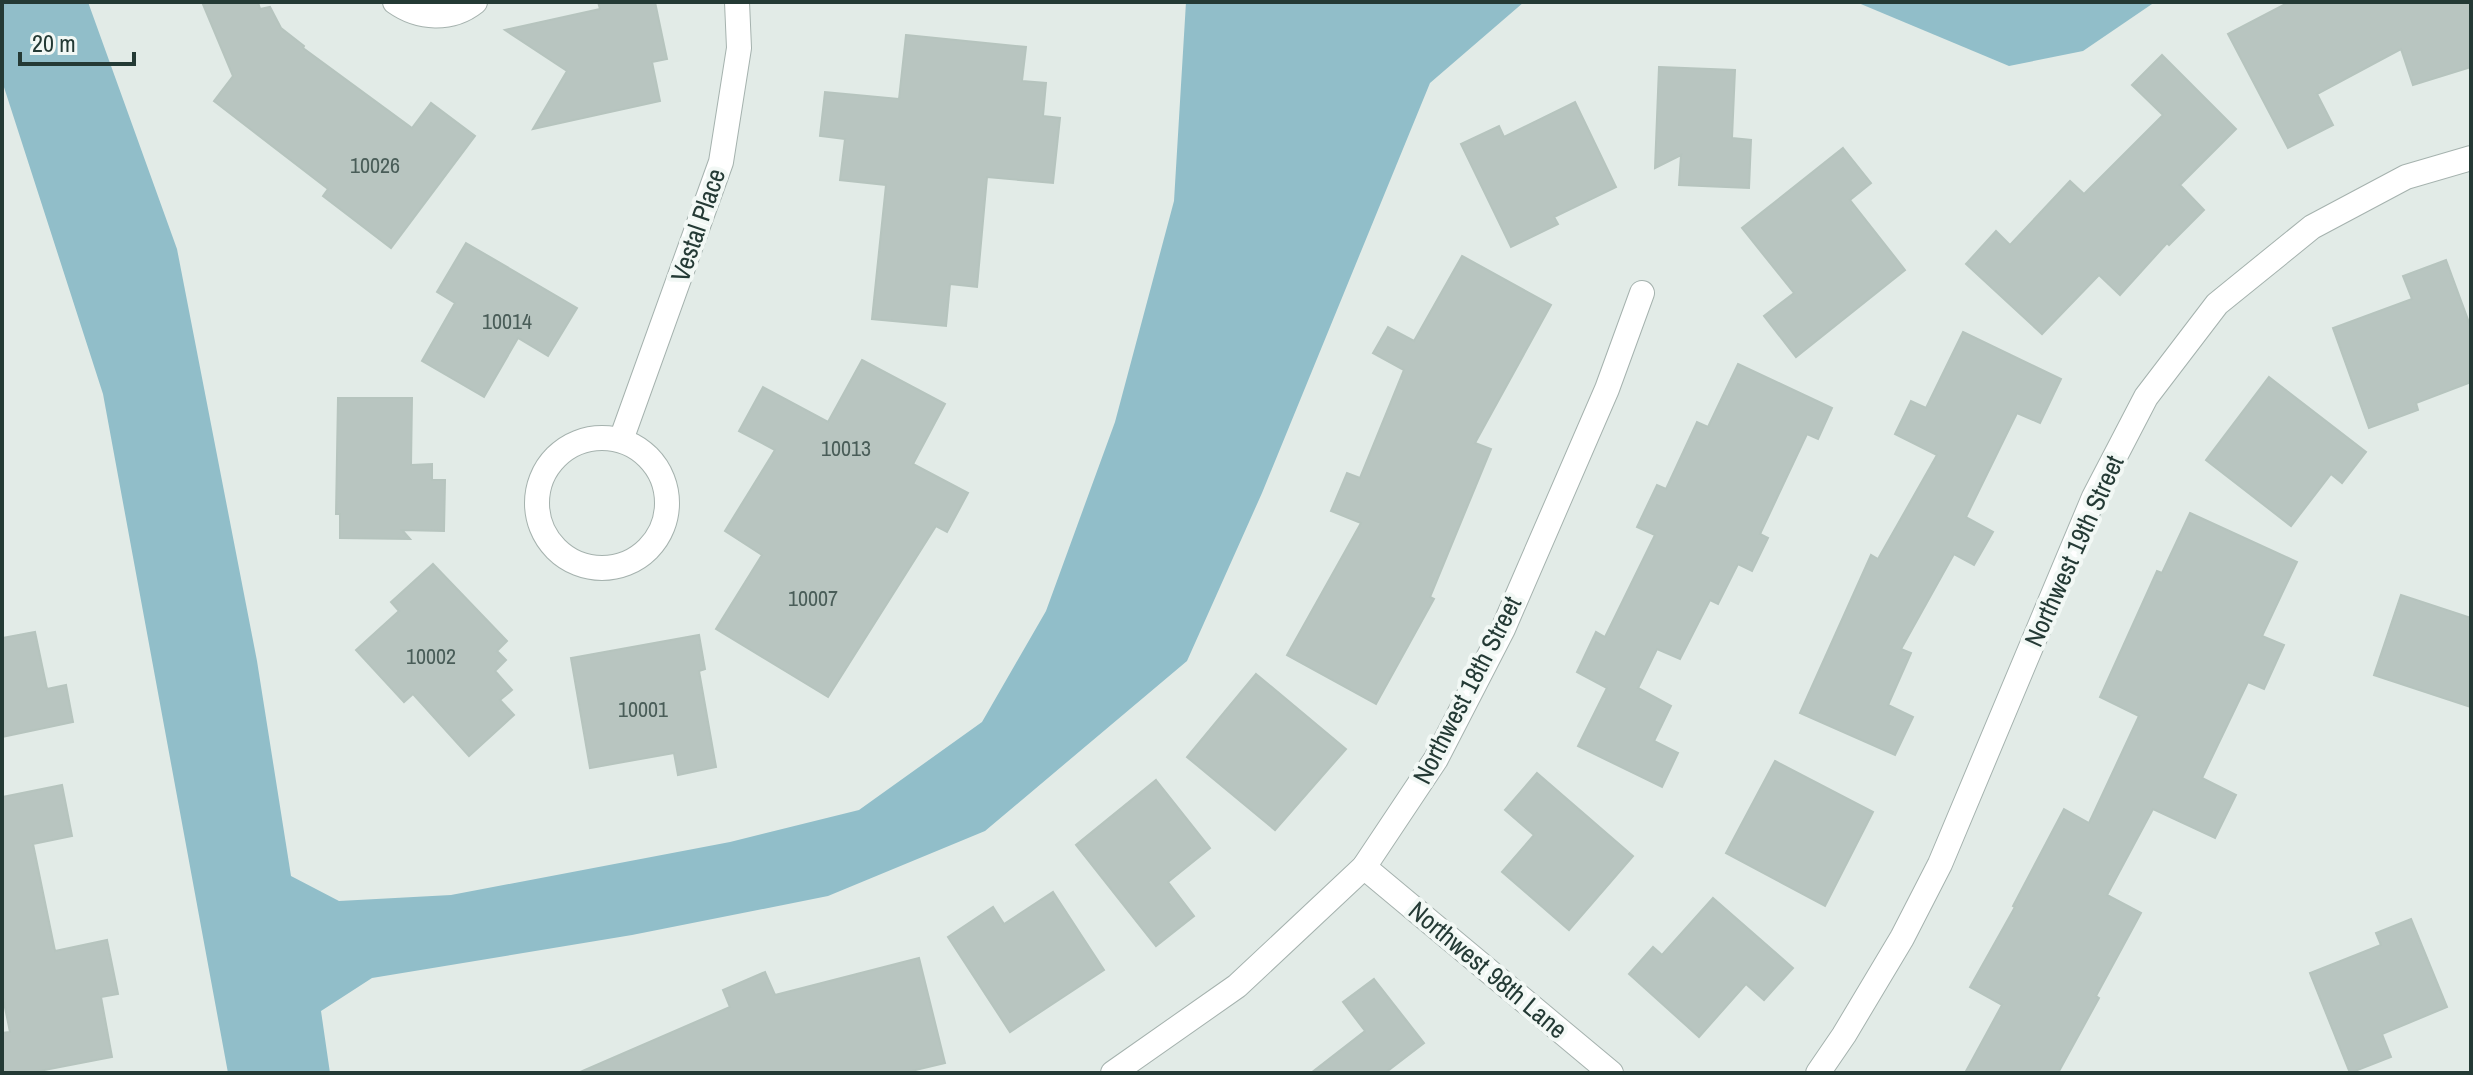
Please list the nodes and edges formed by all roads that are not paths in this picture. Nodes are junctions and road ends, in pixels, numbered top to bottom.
1 (395, 2) edge
2 (475, 2) edge
3 (737, 2) edge
4 (2471, 158) edge
5 (1642, 293) dead end
6 (621, 440) junction
7 (1364, 867) junction
8 (1113, 1073) edge
9 (1611, 1073) edge
10 (1818, 1073) edge

1 - 2 street
3 - 6 street, Vestal Place
4 - 10 street, Northwest 19th Street
5 - 7 street, Northwest 18th Street
6 - 6 street
7 - 8 street, Northwest 18th Street
7 - 9 street, Northwest 98th Lane

